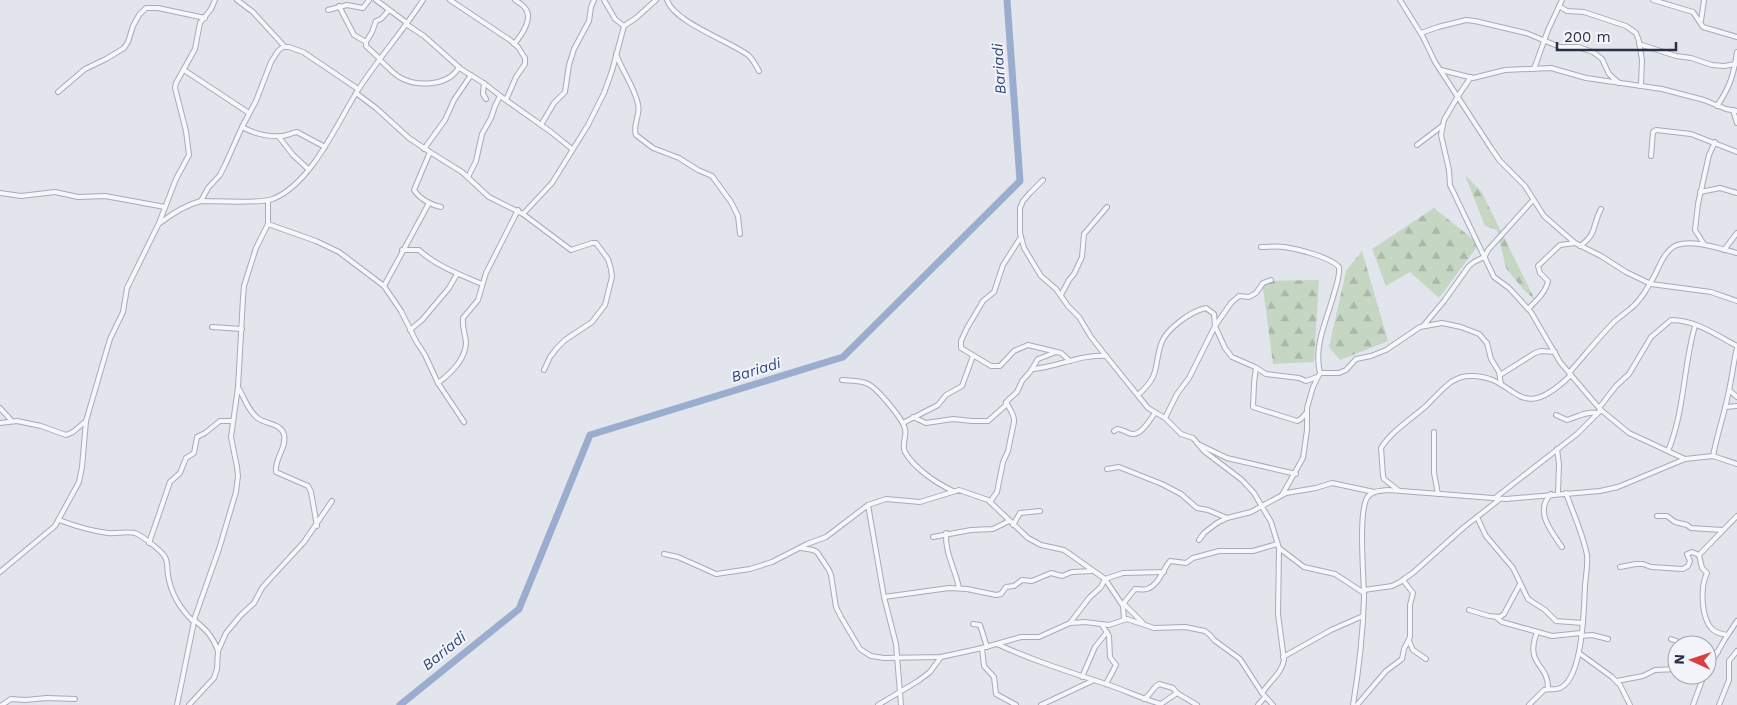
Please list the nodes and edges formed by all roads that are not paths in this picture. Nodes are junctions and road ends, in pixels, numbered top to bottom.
1 (215, 0) edge
2 (237, 0) edge
3 (369, 0) edge
4 (376, 0) edge
5 (423, 0) edge
6 (450, 0) edge
7 (515, 0) edge
8 (594, 0) edge
9 (604, 0) edge
10 (656, 0) edge
11 (667, 0) edge
12 (1400, 0) edge
13 (1562, 0) edge
14 (1653, 0) edge
15 (1704, 0) edge
16 (156, 2) dead end
17 (339, 6) junction
18 (1559, 6) junction
19 (155, 7) junction
20 (328, 10) dead end
21 (389, 10) junction
22 (204, 18) junction
23 (407, 23) junction
24 (1700, 24) junction
25 (624, 26) junction
26 (1421, 33) junction
27 (1737, 37) edge
28 (1544, 40) junction
29 (366, 42) junction
30 (514, 44) junction
31 (1639, 44) junction
32 (285, 47) junction
33 (1737, 52) edge
34 (616, 54) junction
35 (380, 60) junction
36 (1736, 64) edge
37 (459, 67) junction
38 (1534, 68) junction
39 (184, 70) junction
40 (1440, 70) junction
41 (759, 71) dead end
42 (471, 75) junction
43 (1471, 78) junction
44 (484, 83) junction
45 (1619, 84) junction
46 (1641, 86) junction
47 (357, 91) junction
48 (58, 92) dead end
49 (500, 96) junction
50 (1458, 96) junction
51 (486, 99) dead end
52 (506, 100) junction
53 (1717, 106) junction
54 (1735, 111) edge
55 (249, 113) junction
56 (1737, 123) edge
57 (541, 125) junction
58 (1442, 126) junction
59 (242, 127) junction
60 (279, 137) junction
61 (1715, 142) junction
62 (1417, 145) dead end
63 (325, 147) junction
64 (424, 149) junction
65 (572, 149) junction
66 (430, 152) junction
67 (1737, 152) edge
68 (1651, 156) dead end
69 (308, 169) junction
70 (468, 177) junction
71 (1043, 180) dead end
72 (1700, 192) junction
73 (1737, 193) edge
74 (0, 194) edge
75 (1533, 200) junction
76 (201, 201) junction
77 (268, 201) junction
78 (429, 203) junction
79 (165, 207) junction
80 (442, 207) dead end
81 (1108, 207) dead end
82 (1601, 209) dead end
83 (518, 210) junction
84 (523, 214) junction
85 (160, 223) junction
86 (268, 224) junction
87 (1737, 233) edge
88 (740, 234) dead end
89 (1021, 237) junction
90 (1576, 243) junction
91 (1704, 244) junction
92 (1580, 246) junction
93 (1261, 247) dead end
94 (402, 250) junction
95 (1724, 250) junction
96 (1737, 253) edge
97 (1484, 258) junction
98 (457, 274) junction
99 (1271, 280) dead end
100 (482, 284) junction
101 (1651, 284) junction
102 (384, 286) junction
103 (1061, 295) junction
104 (1737, 301) edge
105 (1528, 309) junction
106 (1424, 325) junction
107 (1215, 326) junction
108 (1695, 326) junction
109 (212, 328) dead end
110 (242, 329) junction
111 (410, 330) junction
112 (1737, 347) edge
113 (1057, 352) junction
114 (1554, 352) junction
115 (973, 356) junction
116 (1106, 356) junction
117 (1070, 361) junction
118 (1256, 368) junction
119 (1033, 369) junction
120 (544, 370) dead end
121 (1570, 374) junction
122 (1318, 375) junction
123 (1500, 375) junction
124 (842, 380) dead end
125 (438, 383) junction
126 (1501, 384) junction
127 (238, 387) junction
128 (1729, 390) junction
129 (1138, 395) junction
130 (1737, 397) edge
131 (1006, 402) junction
132 (1737, 406) edge
133 (1725, 407) junction
134 (0, 408) edge
135 (1599, 410) junction
136 (1155, 413) junction
137 (1306, 413) junction
138 (1556, 415) dead end
139 (913, 417) junction
140 (1164, 418) junction
141 (12, 420) junction
142 (86, 421) junction
143 (232, 422) junction
144 (464, 422) dead end
145 (0, 423) edge
146 (903, 423) junction
147 (1114, 431) dead end
148 (1434, 432) dead end
149 (1200, 445) junction
150 (1557, 449) junction
151 (1668, 451) junction
152 (1713, 456) junction
153 (1685, 458) junction
154 (1737, 464) edge
155 (1107, 468) dead end
156 (1296, 474) junction
157 (952, 491) junction
158 (1398, 491) junction
159 (1374, 492) junction
160 (1558, 493) junction
161 (1566, 493) junction
162 (1438, 494) junction
163 (1551, 494) junction
164 (1282, 495) junction
165 (1498, 498) junction
166 (332, 501) dead end
167 (990, 502) junction
168 (868, 505) junction
169 (1262, 506) junction
170 (1040, 511) dead end
171 (1657, 516) dead end
172 (1737, 516) edge
173 (1477, 517) junction
174 (1227, 518) junction
175 (59, 520) junction
176 (1009, 521) junction
177 (1013, 525) junction
178 (317, 526) junction
179 (1722, 530) junction
180 (946, 533) junction
181 (933, 537) dead end
182 (1199, 540) dead end
183 (149, 543) junction
184 (1278, 546) junction
185 (1562, 547) dead end
186 (801, 548) junction
187 (664, 554) dead end
188 (1699, 555) junction
189 (1620, 567) dead end
190 (1093, 571) junction
191 (0, 572) edge
192 (1164, 572) junction
193 (1106, 579) junction
194 (1403, 580) junction
195 (1520, 584) junction
196 (959, 588) junction
197 (1364, 592) junction
198 (884, 597) junction
199 (1122, 603) junction
200 (1469, 610) dead end
201 (1363, 616) junction
202 (1496, 618) junction
203 (1124, 619) junction
204 (194, 621) junction
205 (1737, 621) edge
206 (1070, 623) junction
207 (1583, 623) junction
208 (973, 624) dead end
209 (1144, 624) junction
210 (1102, 625) junction
211 (1107, 632) junction
212 (1537, 632) junction
213 (1581, 635) junction
214 (1727, 635) junction
215 (1608, 639) dead end
216 (1409, 641) junction
217 (996, 644) junction
218 (988, 647) junction
219 (982, 648) junction
220 (218, 651) junction
221 (1737, 651) edge
222 (1579, 652) junction
223 (1718, 652) edge
224 (941, 657) junction
225 (1284, 657) junction
226 (898, 658) junction
227 (1426, 658) dead end
228 (1667, 669) edge
229 (1082, 676) junction
230 (1092, 681) junction
231 (1616, 681) junction
232 (1106, 684) junction
233 (1700, 685) edge
234 (1548, 689) junction
235 (900, 693) junction
236 (1177, 693) junction
237 (1264, 695) junction
238 (75, 699) dead end
239 (1144, 699) junction
240 (2, 705) edge
241 (177, 705) edge
242 (189, 705) edge
243 (878, 705) edge
244 (901, 705) edge
245 (1016, 705) edge
246 (1041, 705) edge
247 (1197, 705) edge
248 (1258, 705) edge
249 (1273, 705) edge
250 (1355, 705) edge
251 (1529, 705) edge
252 (1630, 705) edge
253 (1693, 705) edge
254 (1719, 705) edge

1 - 22 street
2 - 32 street
3 - 17 street
4 - 21 street
5 - 23 street
6 - 30 street
7 - 30 street
8 - 57 street
9 - 25 street
10 - 25 street
11 - 41 street
12 - 26 street
13 - 18 street
14 - 24 street
15 - 24 street
16 - 19 street
17 - 20 street
17 - 29 street
18 - 28 street
18 - 31 street
19 - 22 street
19 - 48 street
21 - 23 street
21 - 29 street
22 - 39 street
23 - 35 street
23 - 37 street
24 - 27 street
25 - 34 street
26 - 28 street
26 - 40 street
28 - 38 street
28 - 45 street
29 - 35 street
30 - 52 street
31 - 36 street
31 - 46 street
32 - 47 street
32 - 55 street
33 - 36 street
34 - 65 street
34 - 88 street
35 - 37 street
35 - 47 street
36 - 53 street
37 - 42 street
38 - 43 street
38 - 45 street
39 - 55 street
39 - 79 street
40 - 43 street
40 - 50 street
42 - 44 street
42 - 64 street
43 - 50 street
44 - 49 street
44 - 51 street
45 - 46 street
46 - 53 street
47 - 63 street
47 - 64 street
49 - 52 street
49 - 70 street
50 - 58 street
50 - 75 street
52 - 57 street
53 - 54 street
54 - 56 street
55 - 59 street
57 - 65 street
58 - 62 street
58 - 97 street
59 - 60 street
59 - 76 street
60 - 63 street
60 - 69 street
61 - 67 street
61 - 68 street
61 - 72 street
63 - 69 street
64 - 66 street
65 - 84 street
66 - 70 street
66 - 78 street
69 - 77 street
70 - 83 street
71 - 89 street
72 - 73 street
72 - 91 street
74 - 79 street
75 - 90 street
75 - 97 street
76 - 77 street
76 - 85 street
77 - 86 street
78 - 80 street
78 - 94 street
79 - 85 street
81 - 103 street
82 - 92 street
83 - 84 street
83 - 100 street
84 - 120 street
85 - 142 street
86 - 102 street
86 - 110 street
87 - 95 street
89 - 103 street
89 - 115 street
90 - 92 street
90 - 105 street
91 - 95 street
91 - 101 street
92 - 101 street
93 - 122 street
94 - 98 street
94 - 102 street
95 - 96 street
97 - 105 street
97 - 106 street
98 - 100 street
98 - 111 street
99 - 107 street
100 - 125 street
101 - 104 street
101 - 121 street
102 - 111 street
103 - 116 street
105 - 114 street
106 - 122 street
106 - 123 street
107 - 118 street
107 - 129 street
107 - 140 street
108 - 112 street
108 - 135 street
108 - 151 street
109 - 110 street
110 - 127 street
111 - 125 street
112 - 128 street
113 - 115 street
113 - 117 street
113 - 119 street
114 - 121 street
114 - 123 street
115 - 139 street
116 - 117 street
116 - 129 street
117 - 119 street
118 - 122 street
118 - 137 street
119 - 131 street
121 - 126 street
121 - 135 street
122 - 137 street
123 - 126 street
124 - 146 street
125 - 144 street
126 - 158 street
127 - 143 street
127 - 178 street
128 - 130 street
128 - 133 street
129 - 136 street
131 - 139 street
131 - 167 street
132 - 133 street
133 - 152 street
134 - 141 street
135 - 138 street
135 - 150 street
135 - 151 street
136 - 140 street
136 - 147 street
137 - 156 street
139 - 146 street
140 - 149 street
141 - 142 street
141 - 145 street
142 - 175 street
143 - 183 street
143 - 204 street
146 - 157 street
148 - 162 street
149 - 156 street
149 - 169 street
150 - 160 street
150 - 165 street
151 - 153 street
152 - 153 street
152 - 154 street
153 - 161 street
155 - 174 street
156 - 164 street
157 - 167 street
157 - 168 street
158 - 159 street
158 - 162 street
159 - 164 street
159 - 197 street
160 - 161 street
160 - 163 street
161 - 207 street
162 - 165 street
163 - 165 street
163 - 185 street
164 - 169 street
165 - 173 street
166 - 178 street
167 - 176 street
168 - 186 street
168 - 198 street
169 - 174 street
169 - 184 street
170 - 177 street
171 - 179 street
172 - 179 street
173 - 194 street
173 - 195 street
174 - 182 street
175 - 183 street
175 - 191 street
176 - 177 street
176 - 180 street
177 - 190 street
178 - 220 street
179 - 188 street
180 - 181 street
180 - 196 street
183 - 204 street
184 - 192 street
184 - 197 street
184 - 225 street
186 - 187 street
186 - 226 street
188 - 189 street
188 - 214 street
190 - 193 street
190 - 196 street
192 - 193 street
192 - 199 street
193 - 199 street
193 - 206 street
194 - 197 street
194 - 216 street
195 - 202 street
195 - 207 street
196 - 198 street
197 - 201 street
198 - 226 street
199 - 203 street
199 - 209 street
200 - 202 street
201 - 225 street
201 - 250 street
202 - 212 street
203 - 209 street
203 - 210 street
204 - 220 street
204 - 241 street
205 - 214 street
206 - 210 street
206 - 217 street
207 - 213 street
208 - 218 street
209 - 237 street
210 - 211 street
211 - 229 street
211 - 232 street
212 - 213 street
212 - 234 street
213 - 215 street
213 - 222 street
214 - 223 street
216 - 227 street
216 - 250 street
217 - 218 street
217 - 229 street
218 - 219 street
219 - 224 street
219 - 245 street
220 - 242 street
221 - 254 street
222 - 231 street
222 - 234 street
224 - 226 street
224 - 235 street
225 - 237 street
226 - 235 street
228 - 231 street
229 - 230 street
230 - 232 street
230 - 246 street
231 - 252 street
232 - 239 street
233 - 253 street
234 - 251 street
235 - 243 street
235 - 244 street
236 - 239 street
236 - 239 street
236 - 247 street
237 - 248 street
237 - 249 street
238 - 240 street

